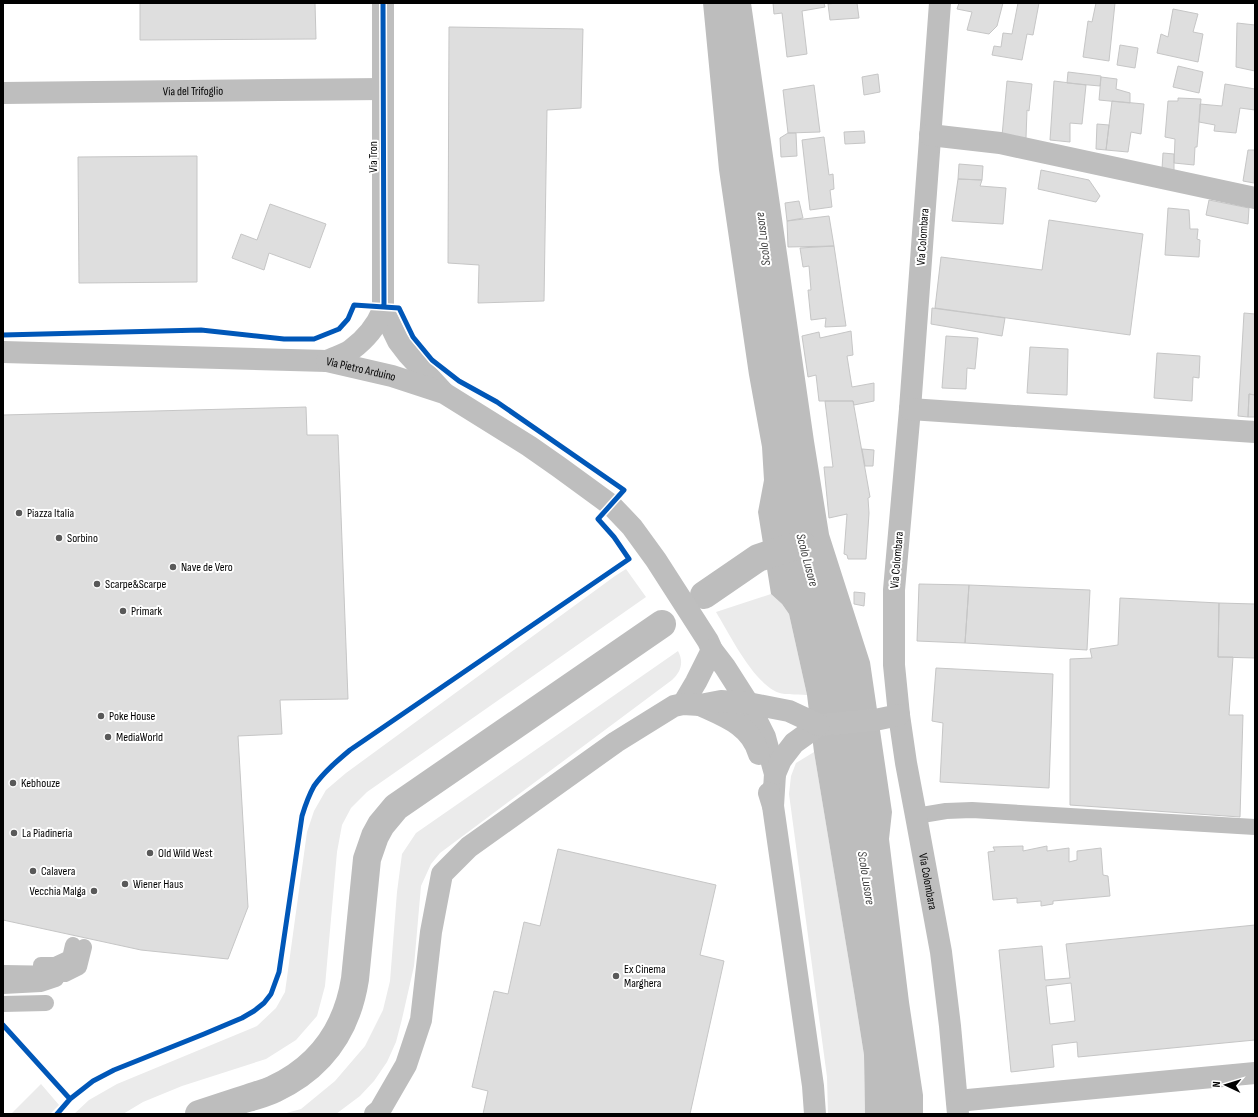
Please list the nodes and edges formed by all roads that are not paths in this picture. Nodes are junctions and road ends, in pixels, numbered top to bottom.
1 (384, 3) edge
2 (940, 3) edge
3 (383, 89) junction
4 (3, 93) edge
5 (930, 135) junction
6 (1255, 198) edge
7 (384, 309) junction
8 (3, 352) edge
9 (327, 361) junction
10 (444, 393) junction
11 (910, 409) junction
12 (1255, 432) edge
13 (710, 645) junction
14 (748, 703) junction
15 (692, 704) junction
16 (899, 716) junction
17 (819, 725) junction
18 (775, 774) junction
19 (773, 806) junction
20 (916, 816) junction
21 (1255, 827) edge
22 (3, 965) edge
23 (3, 973) edge
24 (65, 974) junction
25 (3, 986) edge
26 (46, 1003) dead end
27 (3, 1004) edge
28 (1255, 1073) edge
29 (958, 1108) edge
30 (376, 1114) edge
31 (815, 1114) edge

1 - 3 street, Via Tron
2 - 5 street, Via Colombara
3 - 4 street, Via del Trifoglio
3 - 7 street, Via Tron
5 - 6 street
5 - 11 street, Via Colombara
7 - 9 street, Via Tron
7 - 10 street, Via Tron
8 - 9 street, Via Pietro Arduino
9 - 10 street, Via Pietro Arduino
10 - 13 street, Via Pietro Arduino
11 - 12 street
11 - 16 street, Via Colombara
13 - 14 street, Via Pietro Arduino
13 - 15 street
14 - 15 street
14 - 17 street
14 - 18 street, Via Pietro Arduino
15 - 19 street
15 - 30 street
16 - 17 street
16 - 20 street, Via Colombara
17 - 18 street
18 - 19 street
19 - 31 street
20 - 21 lane
20 - 29 street, Via Colombara
22 - 24 lane
23 - 24 lane
24 - 25 lane
26 - 27 lane
28 - 29 street

